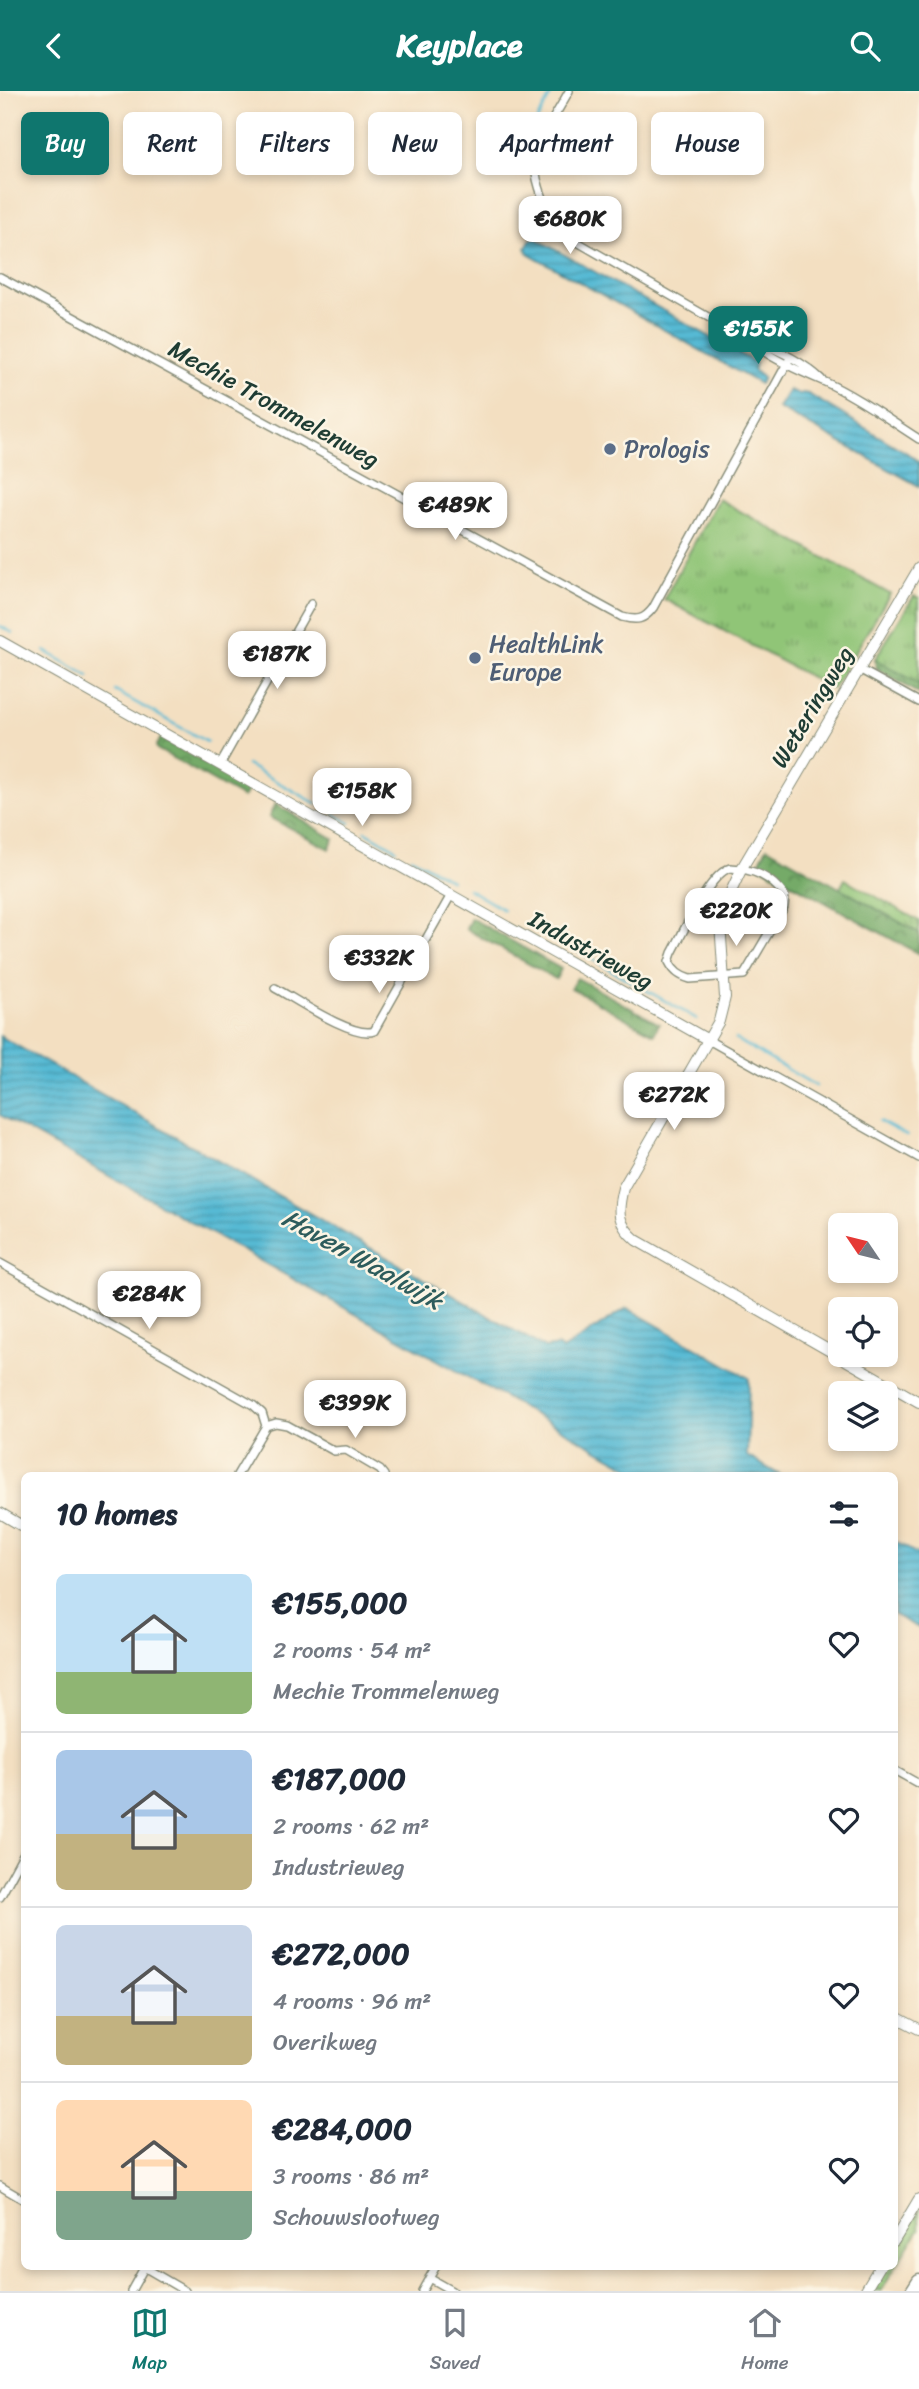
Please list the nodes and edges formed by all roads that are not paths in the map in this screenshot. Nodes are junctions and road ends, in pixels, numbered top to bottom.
1 (569, 91) edge
2 (0, 277) edge
3 (788, 361) junction
4 (919, 439) edge
5 (919, 568) edge
6 (310, 604) dead end
7 (1, 645) edge
8 (859, 669) junction
9 (919, 702) edge
10 (220, 765) junction
11 (741, 868) junction
12 (451, 895) junction
13 (724, 978) junction
14 (275, 988) dead end
15 (710, 1041) junction
16 (919, 1158) edge
17 (0, 1263) edge
18 (919, 1402) edge
19 (266, 1426) junction
20 (239, 1472) edge
21 (381, 1472) edge
22 (0, 1513) edge
23 (21, 1525) edge
24 (898, 1772) edge
25 (919, 1784) edge
26 (21, 1858) edge
27 (0, 1897) edge
28 (898, 2018) edge
29 (919, 2029) edge
30 (0, 2186) edge
31 (21, 2198) edge
32 (919, 2199) edge
33 (898, 2234) edge
34 (142, 2270) edge
35 (149, 2270) edge
36 (434, 2270) edge
37 (878, 2270) edge
38 (429, 2278) junction
39 (919, 2280) edge
40 (131, 2291) edge
41 (185, 2291) edge
42 (422, 2291) edge
43 (453, 2291) edge
44 (865, 2291) edge
45 (912, 2291) edge

1 - 3 street
2 - 3 street, Mechie Trommelenweg
3 - 4 street
5 - 8 street, Weteringweg
6 - 10 street
7 - 10 street, Industrieweg
8 - 9 street
8 - 11 street, Weteringweg
10 - 12 street, Industrieweg
11 - 13 street
11 - 13 street, Industrieweg
11 - 13 street, Industrieweg
12 - 14 street
12 - 15 street, Industrieweg
13 - 15 street
15 - 16 street, Industrieweg
15 - 18 street
17 - 19 street
19 - 20 street
19 - 21 street
22 - 23 street
24 - 25 street
26 - 27 street
28 - 29 street
30 - 31 street
32 - 33 street
34 - 40 street
35 - 41 street
36 - 38 street
37 - 44 street
38 - 42 street
38 - 43 street
39 - 45 highway

